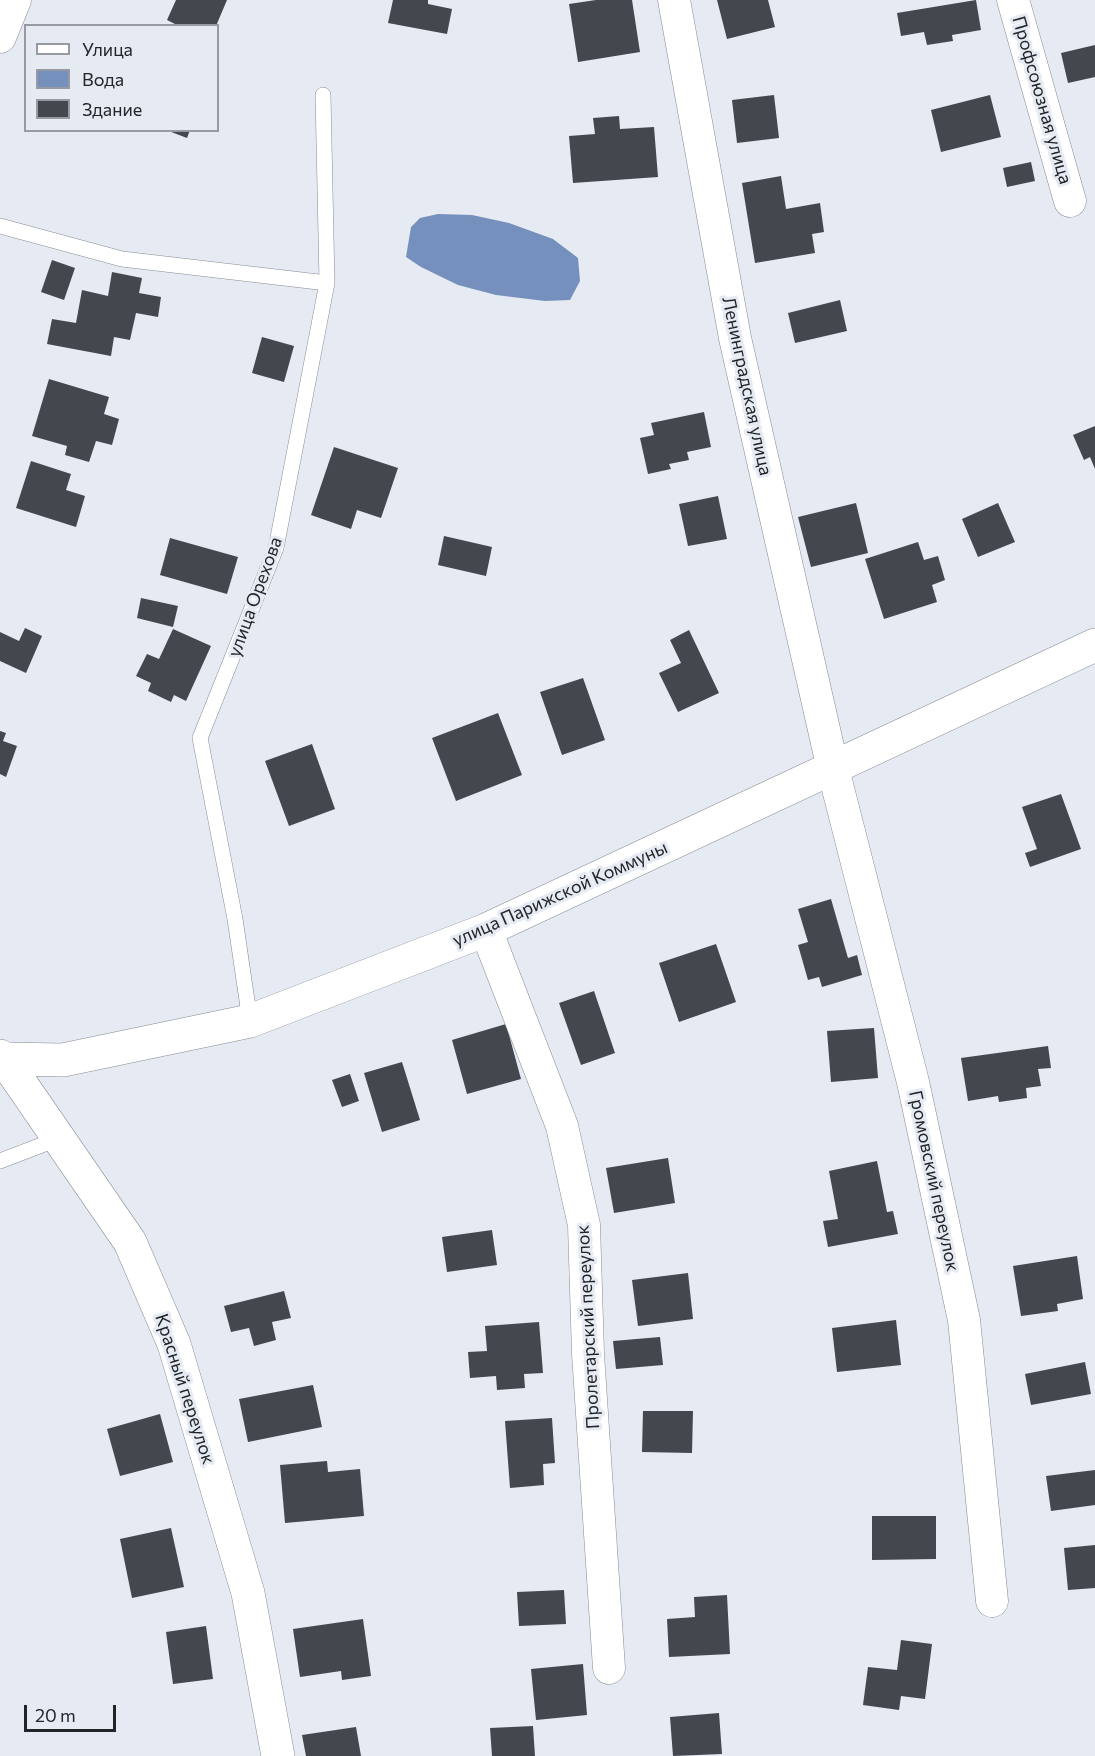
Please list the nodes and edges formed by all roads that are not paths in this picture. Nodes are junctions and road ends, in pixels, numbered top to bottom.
1 (15, 0) edge
2 (674, 0) edge
3 (1013, 0) edge
4 (0, 37) edge
5 (323, 95) dead end
6 (1070, 201) dead end
7 (0, 226) edge
8 (327, 284) junction
9 (1095, 645) edge
10 (833, 769) junction
11 (486, 930) junction
12 (250, 1021) junction
13 (2, 1057) edge
14 (60, 1138) junction
15 (0, 1161) edge
16 (992, 1601) dead end
17 (609, 1668) dead end
18 (278, 1756) edge

1 - 4 street
2 - 10 street, Ленинградская улица
3 - 6 street, Профсоюзная улица
5 - 8 lane, улица Орехова
7 - 8 lane
8 - 12 lane, улица Орехова
9 - 10 street, улица Парижской Коммуны
10 - 11 street, улица Парижской Коммуны
10 - 16 street, Громовский переулок
11 - 12 street, улица Парижской Коммуны
11 - 17 street, Пролетарский переулок
12 - 13 street, улица Парижской Коммуны
13 - 14 street, Красный переулок
14 - 15 lane
14 - 18 street, Красный переулок

